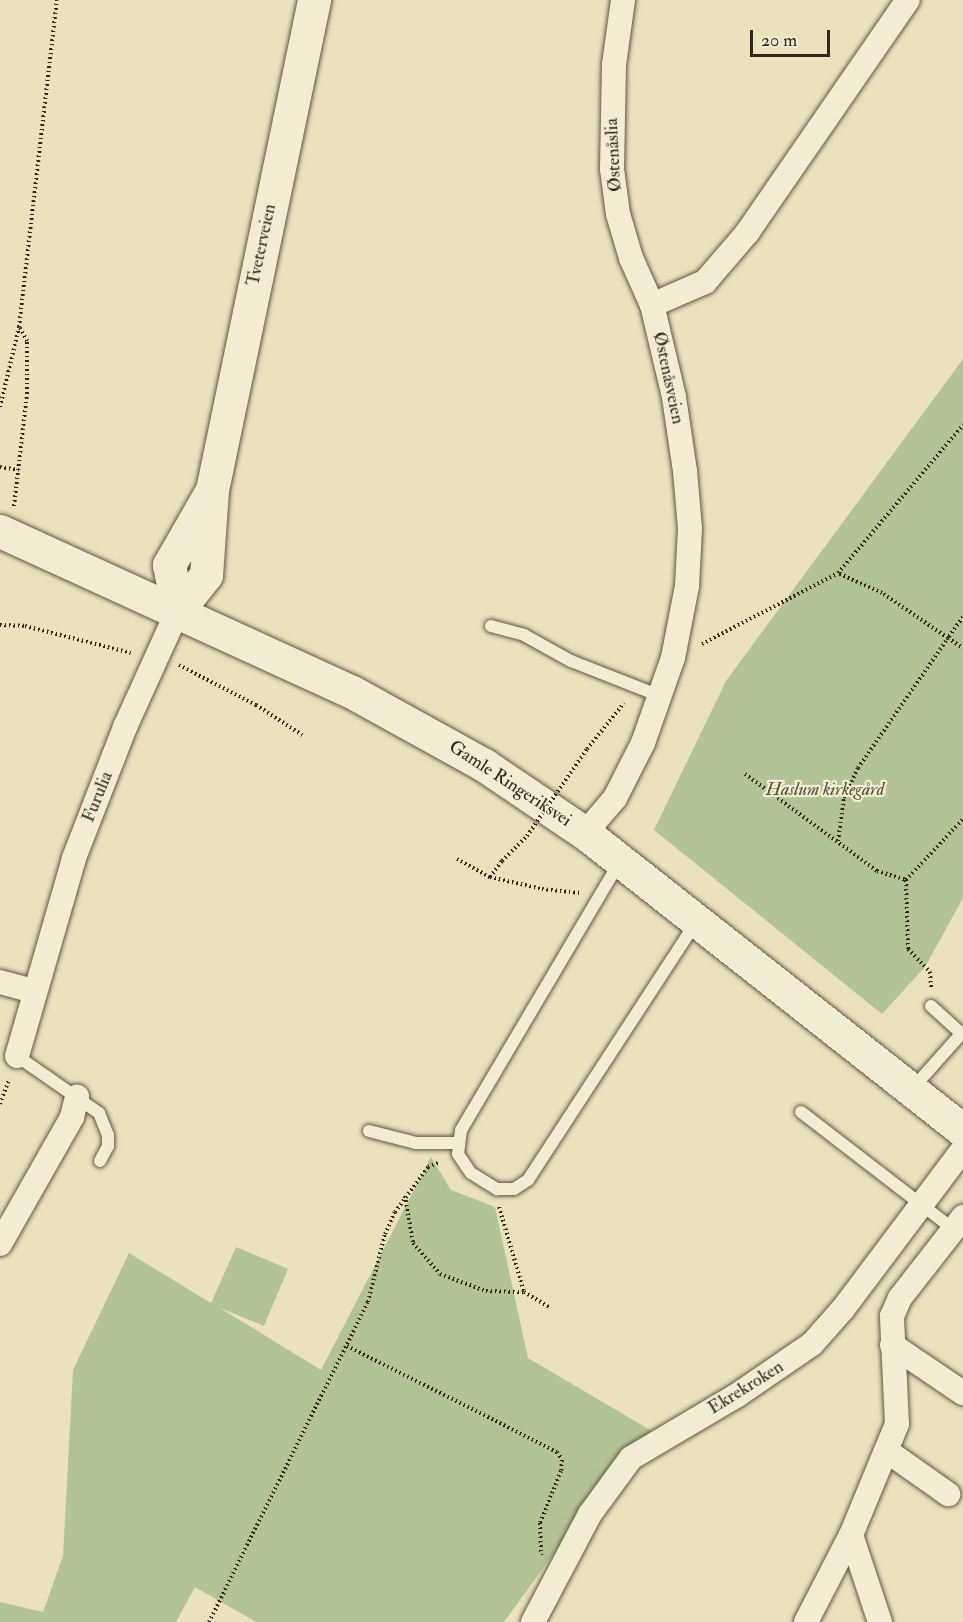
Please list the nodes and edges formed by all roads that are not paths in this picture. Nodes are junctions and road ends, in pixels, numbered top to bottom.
1 (314, 0) edge
2 (623, 0) edge
3 (908, 0) edge
4 (652, 305) junction
5 (7, 524) edge
6 (178, 610) junction
7 (490, 626) dead end
8 (651, 692) junction
9 (585, 833) junction
10 (620, 861) junction
11 (696, 921) junction
12 (0, 982) edge
13 (33, 990) junction
14 (931, 1006) road end
15 (962, 1035) edge
16 (17, 1056) joint
17 (912, 1089) junction
18 (77, 1097) junction
19 (801, 1112) dead end
20 (963, 1130) edge
21 (369, 1131) dead end
22 (458, 1148) junction
23 (963, 1149) edge
24 (100, 1161) dead end
25 (921, 1204) junction
26 (960, 1228) edge
27 (0, 1244) edge
28 (892, 1345) junction
29 (963, 1393) edge
30 (887, 1450) junction
31 (948, 1494) dead end
32 (851, 1535) junction
33 (533, 1622) edge
34 (806, 1622) edge
35 (880, 1622) edge

1 - 6 main road, Tveterveien
2 - 4 street, Østenåslia
3 - 4 street
4 - 8 street, Østenåsveien
5 - 6 main road, Gamle Ringeriksvei
6 - 9 main road, Gamle Ringeriksvei
6 - 13 street, Furulia
7 - 8 lane
8 - 9 street, Østenåsveien
9 - 10 main road, Gamle Ringeriksvei
10 - 11 main road, Gamle Ringeriksvei
10 - 22 lane
11 - 17 main road, Gamle Ringeriksvei
11 - 22 lane
12 - 13 street
13 - 16 street, Furulia
14 - 15 lane
15 - 17 lane
16 - 18 lane, Furulia
17 - 20 main road, Gamle Ringeriksvei
18 - 24 lane, Furulia
18 - 27 street
19 - 25 lane
21 - 22 lane
23 - 25 street, Ekrekroken
25 - 26 lane
25 - 33 street, Ekrekroken
26 - 28 street
28 - 29 street
28 - 30 street
30 - 31 street
30 - 32 street
32 - 34 street
32 - 35 street

